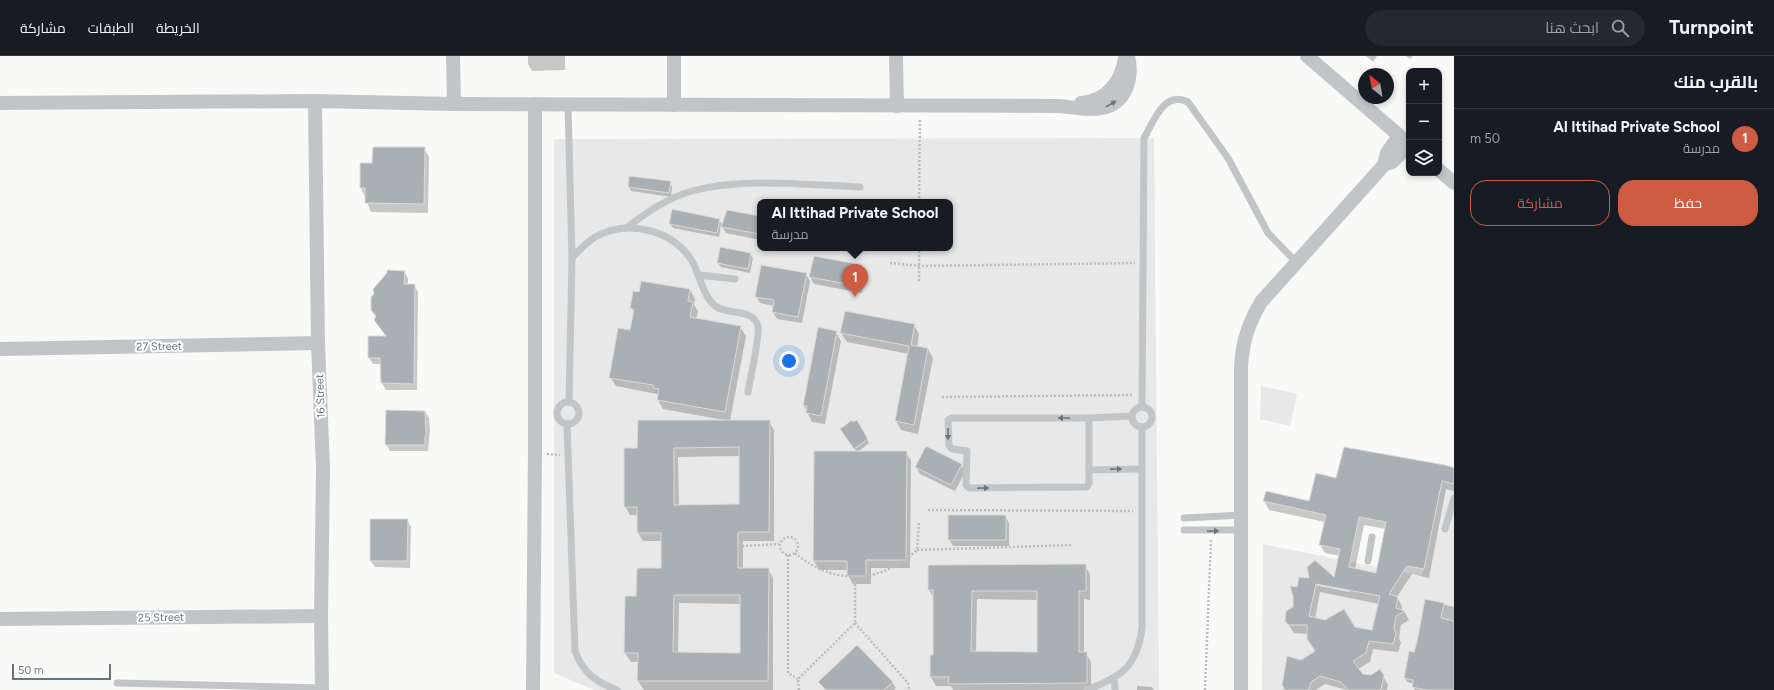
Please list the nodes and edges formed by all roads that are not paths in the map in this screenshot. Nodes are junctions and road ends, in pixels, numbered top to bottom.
1 (453, 56) edge
2 (674, 56) edge
3 (896, 56) edge
4 (1125, 56) edge
5 (1128, 56) edge
6 (1307, 56) edge
7 (315, 101) junction
8 (0, 103) edge
9 (454, 104) junction
10 (535, 104) junction
11 (568, 104) junction
12 (674, 105) junction
13 (897, 106) junction
14 (1059, 106) junction
15 (1406, 142) edge
16 (1442, 173) edge
17 (1454, 183) edge
18 (860, 187) dead end
19 (626, 228) junction
20 (572, 258) junction
21 (1297, 263) junction
22 (699, 275) junction
23 (735, 280) dead end
24 (318, 343) junction
25 (0, 348) edge
26 (748, 392) dead end
27 (569, 402) junction
28 (1142, 406) junction
29 (1131, 416) junction
30 (1089, 418) junction
31 (568, 424) junction
32 (1142, 427) junction
33 (1142, 469) junction
34 (1089, 470) junction
35 (1454, 498) edge
36 (1242, 515) junction
37 (1184, 518) dead end
38 (1445, 529) dead end
39 (1184, 530) dead end
40 (1242, 530) junction
41 (1372, 537) dead end
42 (1368, 561) dead end
43 (321, 616) junction
44 (0, 619) edge
45 (1114, 678) junction
46 (117, 683) dead end
47 (323, 689) edge
48 (532, 690) edge
49 (617, 690) edge
50 (1087, 690) edge
51 (1115, 690) edge
52 (1241, 690) edge

1 - 9 street
2 - 12 street
3 - 13 street
4 - 14 street
14 -> 5 street
6 - 15 street
7 - 8 street
7 - 9 street
7 - 24 street, 16 Street
9 - 10 street
10 - 11 street
10 - 48 street
11 - 12 street
11 - 20 lane
12 - 13 street
13 - 14 street
15 - 21 street
16 - 17 street
18 - 19 lane
19 - 20 lane
19 - 22 lane
20 - 27 lane
21 - 28 lane
21 - 36 street
22 - 23 lane
22 - 26 lane
24 - 25 street, 27 Street
24 - 43 street, 16 Street
27 - 31 lane
27 - 31 lane
28 - 29 lane
28 - 32 lane
29 - 30 lane
29 - 32 lane
30 - 34 lane
30 -> 34 lane
31 - 49 lane
32 - 33 lane
34 -> 33 lane
33 - 45 lane
35 - 38 lane
36 - 37 lane
36 - 40 street
39 -> 40 lane
40 - 52 street
41 - 42 lane
43 - 44 street, 25 Street
43 - 47 street, 16 Street
45 - 50 lane
45 - 51 lane
46 - 47 lane

